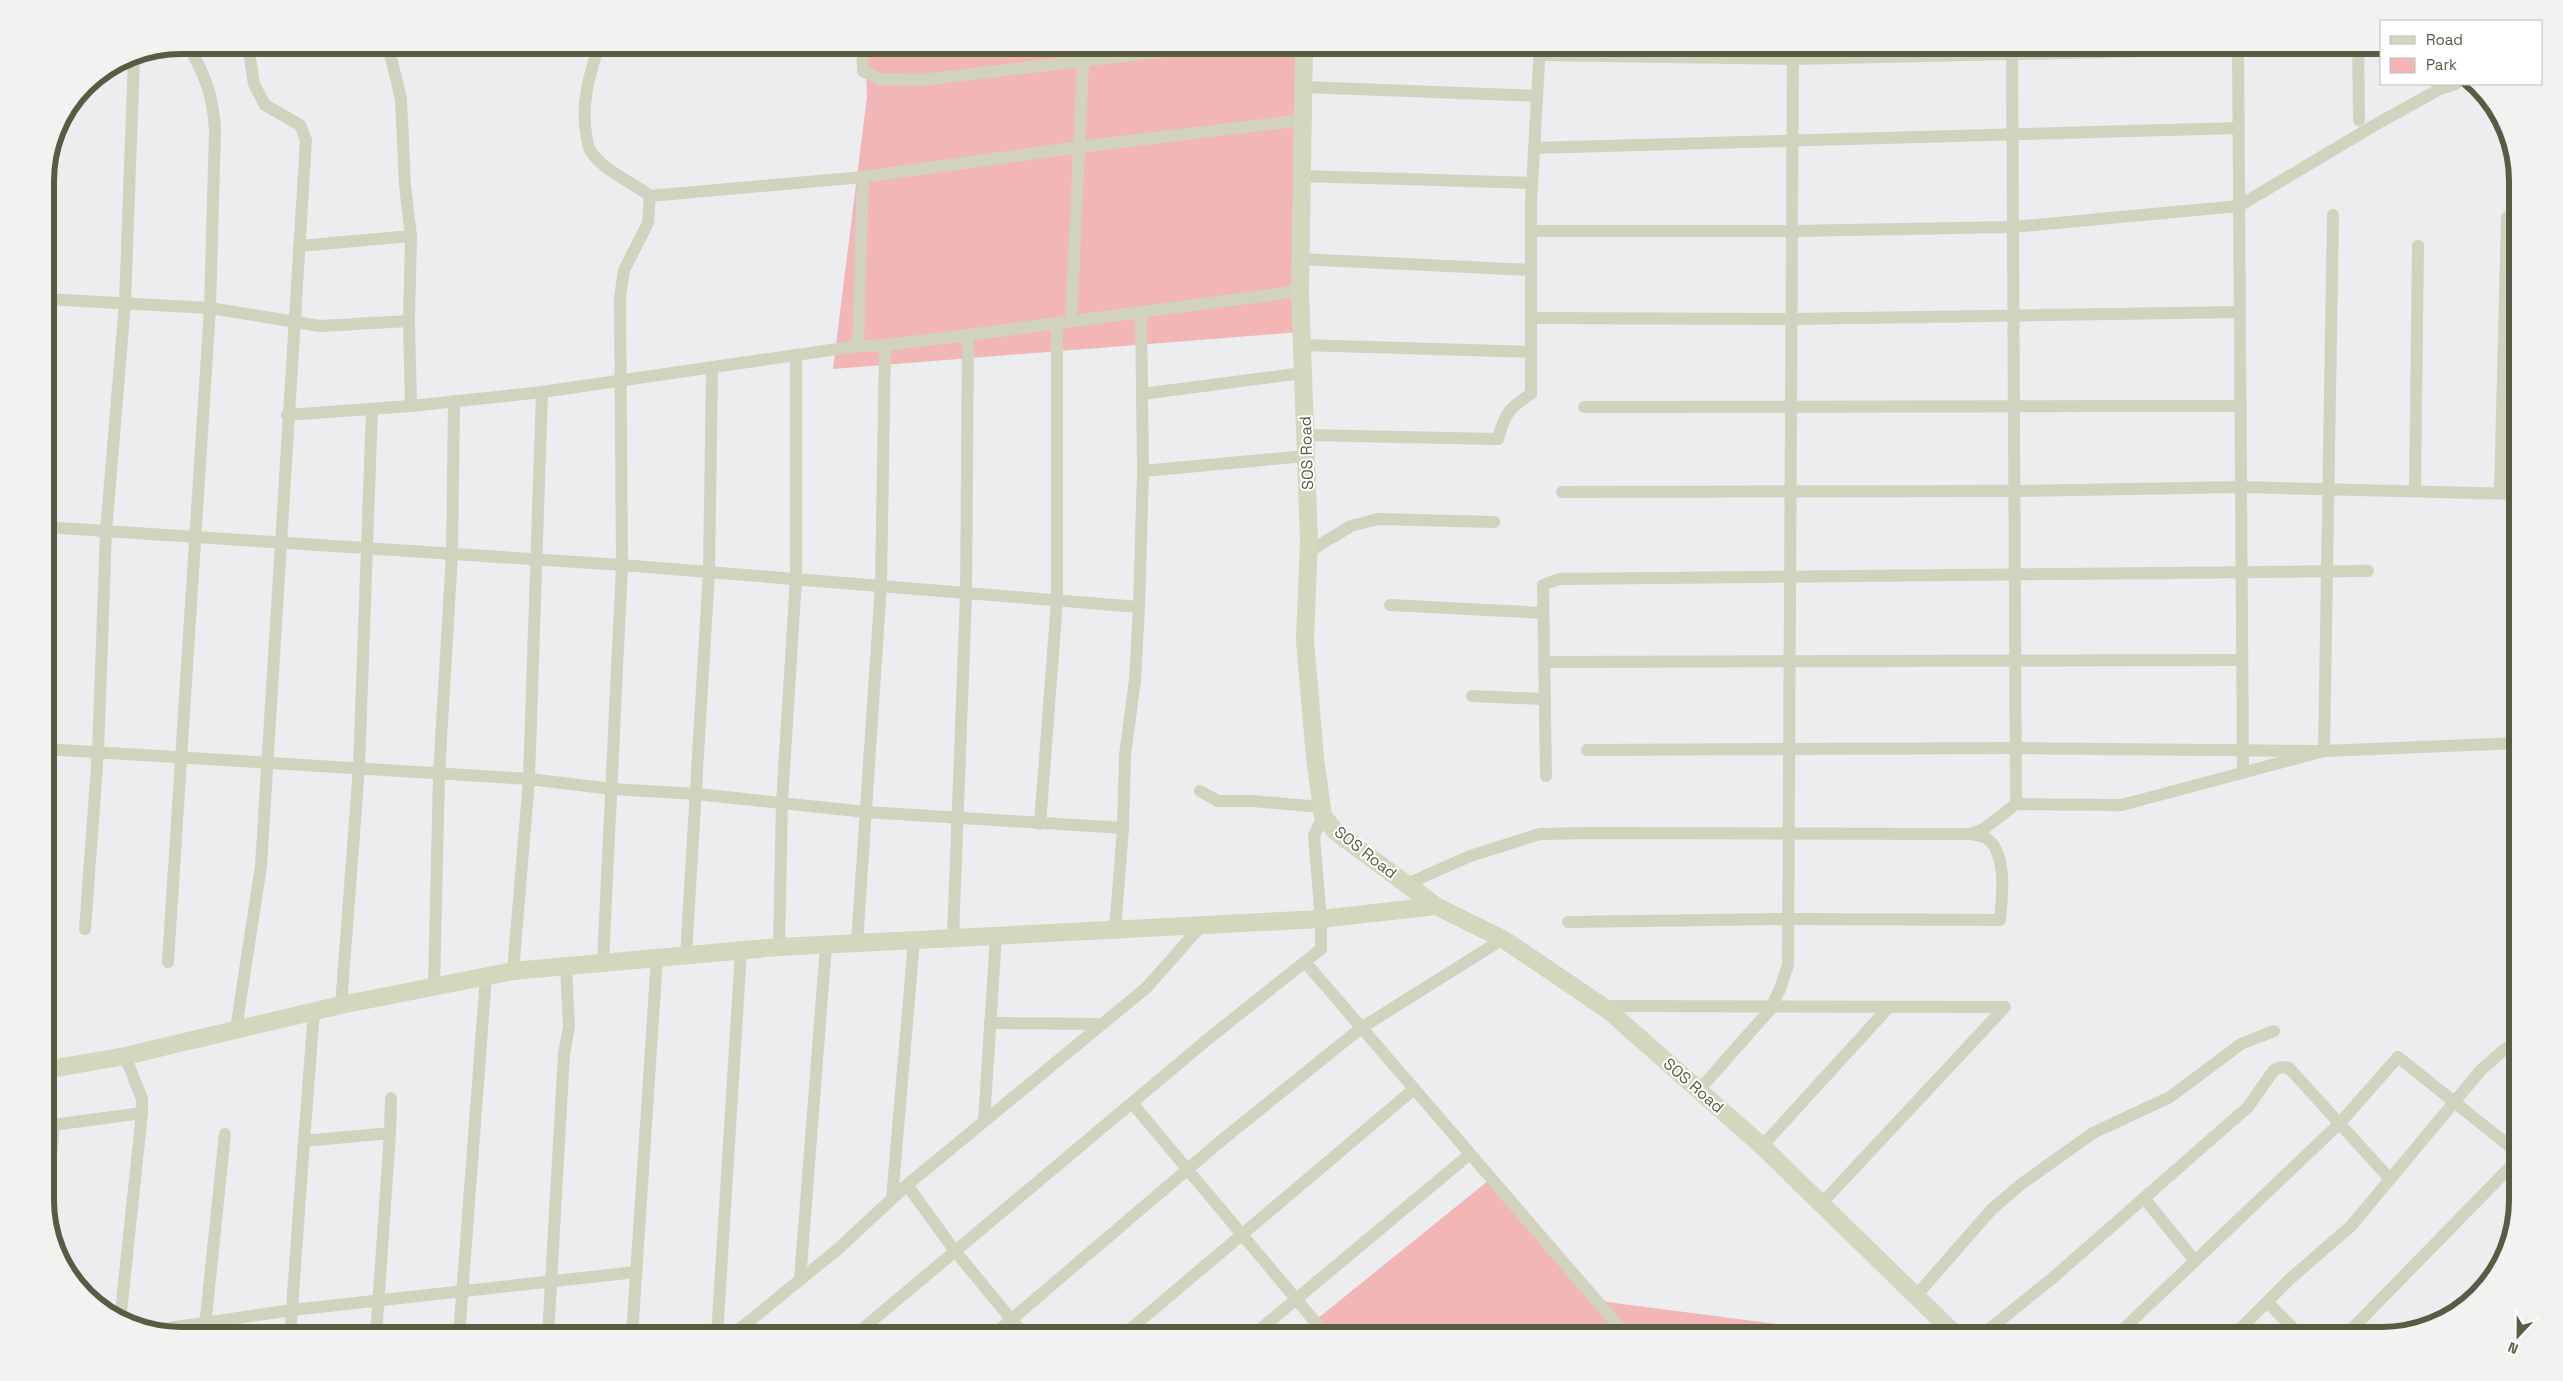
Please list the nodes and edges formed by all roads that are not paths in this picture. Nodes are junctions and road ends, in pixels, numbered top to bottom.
1 (193, 54) edge
2 (249, 54) edge
3 (390, 54) edge
4 (597, 54) edge
5 (862, 54) edge
6 (1084, 54) edge
7 (1146, 54) edge
8 (1304, 54) edge
9 (1540, 54) edge
10 (1652, 54) edge
11 (1792, 54) edge
12 (1902, 54) edge
13 (2012, 54) edge
14 (2238, 54) edge
15 (2358, 54) edge
16 (1792, 59) junction
17 (1084, 62) junction
18 (134, 63) edge
19 (2453, 85) edge
20 (1304, 87) junction
21 (1537, 96) junction
22 (1303, 120) junction
23 (2359, 120) dead end
24 (2239, 128) junction
25 (2013, 134) junction
26 (1792, 142) junction
27 (1080, 147) junction
28 (1534, 148) junction
29 (1302, 176) junction
30 (863, 177) junction
31 (1532, 183) junction
32 (650, 196) junction
33 (2239, 206) junction
34 (2333, 215) dead end
35 (2507, 216) dead end
36 (2013, 227) junction
37 (1532, 231) junction
38 (1792, 231) junction
39 (411, 236) junction
40 (299, 246) junction
41 (2418, 246) dead end
42 (1301, 259) junction
43 (1531, 270) junction
44 (1300, 291) junction
45 (54, 299) edge
46 (125, 302) junction
47 (210, 308) junction
48 (1142, 312) junction
49 (2240, 312) junction
50 (2014, 315) junction
51 (1531, 318) junction
52 (1791, 319) junction
53 (294, 320) junction
54 (409, 321) junction
55 (1071, 321) junction
56 (1057, 323) junction
57 (968, 335) junction
58 (885, 345) junction
59 (1302, 345) junction
60 (858, 346) junction
61 (1531, 352) junction
62 (796, 355) junction
63 (712, 368) junction
64 (1303, 374) junction
65 (621, 381) junction
66 (542, 392) junction
67 (1142, 394) junction
68 (454, 401) junction
69 (411, 406) junction
70 (1584, 406) dead end
71 (2241, 406) junction
72 (372, 409) junction
73 (287, 415) junction
74 (1305, 435) junction
75 (1306, 456) junction
76 (1143, 471) junction
77 (2241, 487) junction
78 (2328, 488) junction
79 (1791, 491) junction
80 (2014, 491) junction
81 (2416, 491) junction
82 (1562, 492) dead end
83 (2500, 493) junction
84 (2509, 494) edge
85 (1494, 522) dead end
86 (54, 528) edge
87 (106, 531) junction
88 (196, 537) junction
89 (280, 542) junction
90 (366, 548) junction
91 (1308, 552) junction
92 (452, 554) junction
93 (537, 559) junction
94 (622, 565) junction
95 (2368, 571) dead end
96 (709, 572) junction
97 (2242, 572) junction
98 (2326, 572) junction
99 (2015, 575) junction
100 (1790, 578) junction
101 (796, 579) junction
102 (881, 585) junction
103 (966, 594) junction
104 (1057, 601) junction
105 (1390, 605) dead end
106 (1138, 607) junction
107 (1543, 613) junction
108 (2242, 660) junction
109 (2015, 661) junction
110 (1544, 662) junction
111 (1790, 662) junction
112 (1472, 696) dead end
113 (1545, 699) junction
114 (2509, 743) edge
115 (1790, 748) junction
116 (2015, 748) junction
117 (2243, 749) junction
118 (54, 750) edge
119 (1587, 750) dead end
120 (2324, 751) junction
121 (98, 752) junction
122 (183, 759) junction
123 (268, 763) junction
124 (359, 768) junction
125 (2243, 773) junction
126 (439, 774) junction
127 (1546, 776) dead end
128 (529, 779) junction
129 (612, 789) junction
130 (1200, 791) dead end
131 (697, 794) junction
132 (782, 802) junction
133 (2016, 804) junction
134 (1323, 811) junction
135 (866, 812) junction
136 (958, 817) junction
137 (1040, 824) junction
138 (1123, 828) junction
139 (1790, 833) junction
140 (1971, 834) junction
141 (1407, 884) junction
142 (1436, 906) junction
143 (1789, 918) junction
144 (1321, 919) junction
145 (1568, 922) dead end
146 (1202, 925) junction
147 (85, 929) dead end
148 (1116, 930) junction
149 (996, 936) junction
150 (953, 938) junction
151 (1503, 939) junction
152 (914, 940) junction
153 (857, 943) junction
154 (826, 945) junction
155 (779, 947) junction
156 (741, 950) junction
157 (686, 955) junction
158 (657, 958) junction
159 (168, 962) dead end
160 (603, 962) junction
161 (1305, 962) junction
162 (566, 965) junction
163 (513, 971) junction
164 (486, 976) junction
165 (434, 987) junction
166 (341, 1005) junction
167 (1602, 1006) junction
168 (1771, 1007) junction
169 (1889, 1007) junction
170 (314, 1011) junction
171 (990, 1023) junction
172 (1102, 1024) junction
173 (1362, 1028) junction
174 (236, 1029) junction
175 (2274, 1031) dead end
176 (2509, 1046) edge
177 (125, 1056) junction
178 (54, 1068) edge
179 (1414, 1089) junction
180 (1700, 1090) junction
181 (392, 1098) dead end
182 (1132, 1102) junction
183 (2454, 1102) junction
184 (142, 1113) junction
185 (984, 1121) junction
186 (2339, 1124) junction
187 (54, 1125) edge
188 (390, 1133) junction
189 (225, 1134) dead end
190 (304, 1141) junction
191 (1762, 1146) junction
192 (2509, 1146) edge
193 (1470, 1154) junction
194 (2509, 1168) edge
195 (1188, 1169) junction
196 (2390, 1179) junction
197 (907, 1185) junction
198 (2144, 1198) junction
199 (892, 1199) junction
200 (1822, 1203) junction
201 (1242, 1234) junction
202 (955, 1251) junction
203 (2195, 1261) junction
204 (636, 1272) junction
205 (800, 1280) junction
206 (552, 1281) junction
207 (462, 1293) junction
208 (1915, 1297) junction
209 (1296, 1299) junction
210 (380, 1302) junction
211 (2267, 1302) junction
212 (292, 1310) junction
213 (121, 1312) edge
214 (1012, 1320) junction
215 (1943, 1323) junction
216 (204, 1327) edge
217 (217, 1327) edge
218 (291, 1327) edge
219 (377, 1327) edge
220 (459, 1327) edge
221 (549, 1327) edge
222 (633, 1327) edge
223 (718, 1327) edge
224 (742, 1327) edge
225 (865, 1327) edge
226 (1003, 1327) edge
227 (1018, 1327) edge
228 (1133, 1327) edge
229 (1263, 1327) edge
230 (1319, 1327) edge
231 (1619, 1327) edge
232 (1938, 1327) edge
233 (1947, 1327) edge
234 (1992, 1327) edge
235 (2125, 1327) edge
236 (2242, 1327) edge
237 (2292, 1327) edge
238 (2354, 1327) edge

1 - 47 street
2 - 40 street
3 - 39 street
4 - 32 street
5 - 17 street
6 - 17 street
7 - 17 street
8 - 20 street, SOS Road
9 - 21 street
10 - 16 street
11 - 16 street
12 - 16 street
13 - 25 street
14 - 24 street
15 - 23 street
16 - 26 street
17 - 27 street
18 - 46 street
19 - 33 street
20 - 21 street
20 - 22 street, SOS Road
21 - 28 street
22 - 27 street
22 - 29 street, SOS Road
24 - 25 street
24 - 33 street
25 - 26 street
25 - 36 street
26 - 28 street
26 - 38 street
27 - 30 street
27 - 55 street
28 - 31 street
29 - 31 street
29 - 42 street, SOS Road
30 - 32 street
30 - 60 street
31 - 37 street
32 - 65 street
33 - 36 street
33 - 49 street
34 - 78 street
35 - 83 street
36 - 38 street
36 - 50 street
37 - 38 street
37 - 43 street
38 - 52 street
39 - 40 street
39 - 54 street
40 - 53 street
41 - 81 street
42 - 43 street
42 - 44 street, SOS Road
43 - 51 street
44 - 48 street
44 - 59 street, SOS Road
45 - 46 street
46 - 47 street
46 - 87 street
47 - 53 street
47 - 88 street
48 - 55 street
48 - 67 street
49 - 50 street
49 - 71 street
50 - 52 street
50 - 80 street
51 - 52 street
51 - 61 street
52 - 79 street
53 - 54 street
53 - 73 street
54 - 69 street
55 - 56 street
56 - 57 street
56 - 104 street
57 - 58 street
57 - 103 street
58 - 60 street
58 - 102 street
59 - 61 street
59 - 64 street, SOS Road
60 - 62 street
61 - 74 street
62 - 63 street
62 - 101 street
63 - 65 street
63 - 96 street
64 - 67 street
64 - 74 street, SOS Road
65 - 66 street
65 - 94 street
66 - 68 street
66 - 93 street
67 - 76 street
68 - 69 street
68 - 92 street
69 - 72 street
70 - 71 street
71 - 77 street
72 - 73 street
72 - 90 street
73 - 89 street
74 - 75 street, SOS Road
75 - 76 street
75 - 91 street, SOS Road
76 - 106 street
77 - 78 street
77 - 80 street
77 - 97 street
78 - 81 street
78 - 98 street
79 - 80 street
79 - 82 street
79 - 100 street
80 - 99 street
81 - 83 street
83 - 84 street
85 - 91 street
86 - 87 street
87 - 88 street
87 - 121 street
88 - 89 street
88 - 122 street
89 - 90 street
89 - 123 street
90 - 92 street
90 - 124 street
91 - 134 street, SOS Road
92 - 93 street
92 - 126 street
93 - 94 street
93 - 128 street
94 - 96 street
94 - 129 street
95 - 98 street
96 - 101 street
96 - 131 street
97 - 98 street
97 - 99 street
97 - 108 street
98 - 120 street
99 - 100 street
99 - 109 street
100 - 107 street
100 - 111 street
101 - 102 street
101 - 132 street
102 - 103 street
102 - 135 street
103 - 104 street
103 - 136 street
104 - 106 street
104 - 137 street
105 - 107 street
106 - 138 street
107 - 110 street
108 - 109 street
108 - 117 street
109 - 111 street
109 - 116 street
110 - 111 street
110 - 113 street
111 - 115 street
112 - 113 street
113 - 127 street
114 - 120 street
115 - 116 street
115 - 119 street
115 - 139 street
116 - 117 street
116 - 133 street
117 - 120 street
117 - 125 street
118 - 121 street
120 - 125 street
121 - 122 street
121 - 147 street
122 - 123 street
122 - 159 street
123 - 124 street
123 - 174 street
124 - 126 street
124 - 166 street
125 - 133 street
126 - 128 street
126 - 165 street
128 - 129 street
128 - 163 street
129 - 131 street
129 - 160 street
130 - 134 street
131 - 132 street
131 - 157 street
132 - 135 street
132 - 155 street
133 - 140 street
134 - 141 street, SOS Road
134 - 144 street
135 - 136 street
135 - 153 street
136 - 137 street
136 - 150 street
137 - 138 street
138 - 148 street
139 - 140 street
139 - 141 street
139 - 143 street
140 - 143 street
141 - 142 street, SOS Road
142 - 144 street
142 - 151 street, SOS Road
143 - 145 street
143 - 168 street
144 - 146 street
144 - 161 street
146 - 148 street
146 - 172 street
148 - 149 street
149 - 150 street
149 - 171 street
150 - 152 street
151 - 167 street, SOS Road
151 - 173 street
152 - 153 street
152 - 199 street
153 - 154 street
154 - 155 street
154 - 205 street
155 - 156 street
156 - 157 street
156 - 223 street
157 - 158 street
158 - 160 street
158 - 204 street
160 - 162 street
161 - 173 street
161 - 182 street
162 - 163 street
162 - 206 street
163 - 164 street
164 - 165 street
164 - 207 street
165 - 166 street
166 - 170 street
167 - 168 street
167 - 180 street, SOS Road
168 - 169 street
168 - 180 street
169 - 191 street
169 - 200 street
170 - 174 street
170 - 190 street
171 - 172 street
171 - 185 street
172 - 185 street
173 - 179 street
173 - 195 street
174 - 177 street
175 - 208 street
176 - 183 street
177 - 178 street
177 - 184 street
179 - 193 street
179 - 201 street
180 - 191 street, SOS Road
181 - 188 street
182 - 195 street
182 - 202 street
183 - 186 street
183 - 192 street
183 - 196 street
184 - 187 street
184 - 213 street
185 - 197 street
186 - 196 street
186 - 198 street
186 - 203 street
188 - 190 street
188 - 210 street
189 - 216 street
190 - 212 street
191 - 200 street, SOS Road
193 - 209 street
193 - 231 street
194 - 238 street
195 - 201 street
195 - 214 street
196 - 211 street
197 - 199 street
197 - 202 street
198 - 203 street
198 - 234 street
199 - 205 street
200 - 208 street, SOS Road
201 - 209 street
201 - 228 street
202 - 214 street
202 - 225 street
203 - 235 street
204 - 206 street
204 - 222 street
205 - 224 street
206 - 207 street
206 - 221 street
207 - 210 street
207 - 220 street
208 - 215 street, SOS Road
209 - 229 street
209 - 230 street
210 - 212 street
210 - 219 street
211 - 236 street
211 - 237 street
212 - 217 street
212 - 218 street
214 - 226 street
214 - 227 street
215 - 232 street
215 - 233 street, SOS Road

